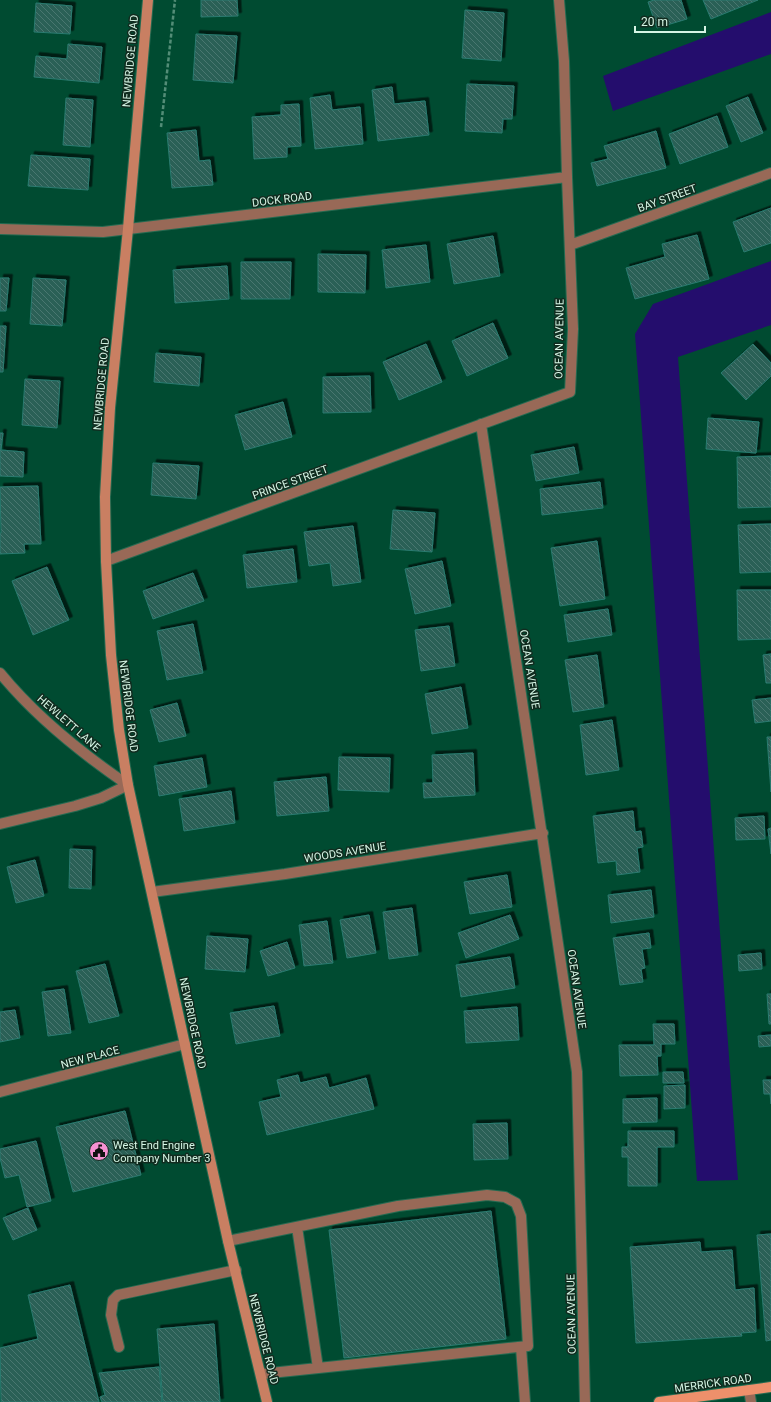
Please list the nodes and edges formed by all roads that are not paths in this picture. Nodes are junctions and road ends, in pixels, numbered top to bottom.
1 (148, 0) edge
2 (559, 0) edge
3 (771, 173) edge
4 (567, 177) junction
5 (0, 229) edge
6 (128, 229) junction
7 (570, 245) junction
8 (481, 424) junction
9 (106, 562) junction
10 (0, 673) edge
11 (128, 785) junction
12 (0, 824) edge
13 (543, 833) junction
14 (152, 892) junction
15 (185, 1044) junction
16 (0, 1092) edge
17 (297, 1227) junction
18 (228, 1241) junction
19 (236, 1270) junction
20 (119, 1347) dead end
21 (521, 1347) junction
22 (318, 1368) junction
23 (261, 1374) junction
24 (771, 1387) edge
25 (749, 1390) junction
26 (267, 1402) edge
27 (525, 1402) edge
28 (585, 1402) edge
29 (659, 1402) edge
30 (751, 1402) edge

1 - 6 street, NEWBRIDGE ROAD
2 - 4 street, OCEAN AVENUE
3 - 7 street, BAY STREET
4 - 6 street, DOCK ROAD
4 - 7 street, OCEAN AVENUE
5 - 6 street, DOCK ROAD
6 - 9 street, NEWBRIDGE ROAD
7 - 8 street, OCEAN AVENUE
8 - 9 street, PRINCE STREET
8 - 13 street, OCEAN AVENUE
9 - 11 street, NEWBRIDGE ROAD
10 - 11 street, HEWLETT LANE
11 - 12 street
11 - 14 street, NEWBRIDGE ROAD
13 - 14 street, WOODS AVENUE
13 - 28 street, OCEAN AVENUE
14 - 15 street, NEWBRIDGE ROAD
15 - 16 street, NEW PLACE
15 - 18 street, NEWBRIDGE ROAD
17 - 18 street
17 - 21 street
17 - 22 street
18 - 19 street, NEWBRIDGE ROAD
19 - 20 street
19 - 23 street, NEWBRIDGE ROAD
21 - 22 street
21 - 27 street
22 - 23 street
23 - 26 street, NEWBRIDGE ROAD
24 - 25 main road, MERRICK ROAD
25 - 29 main road, MERRICK ROAD
25 - 30 street

